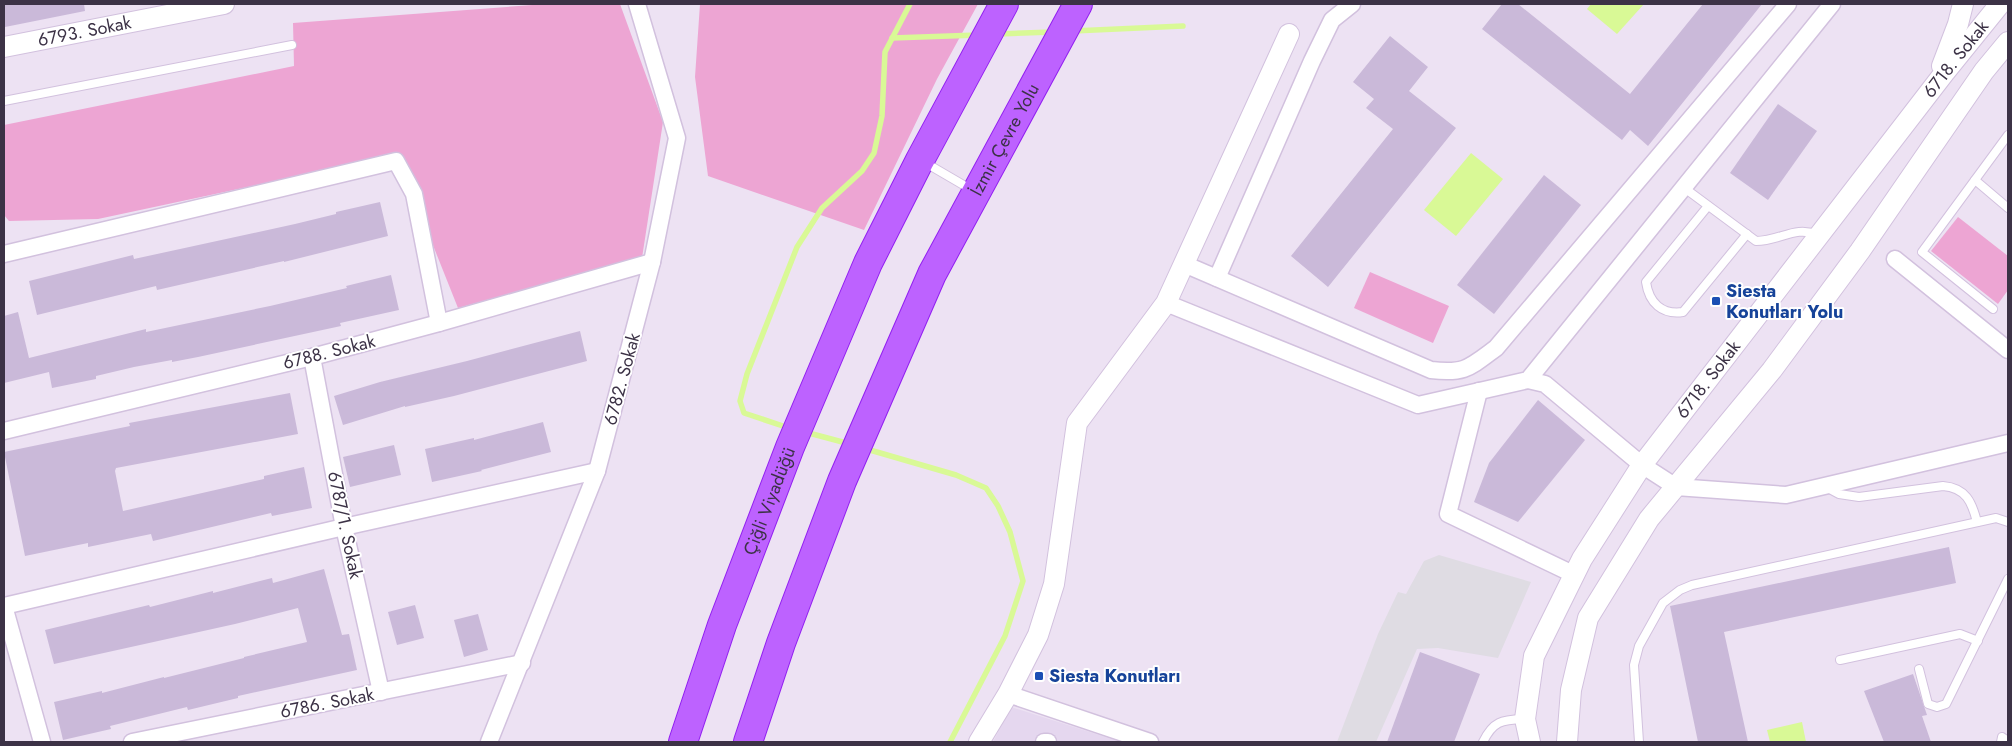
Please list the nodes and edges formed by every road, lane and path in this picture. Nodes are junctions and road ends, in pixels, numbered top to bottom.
1 (224, 4) edge
2 (637, 4) edge
3 (1004, 4) edge
4 (1078, 4) edge
5 (1352, 4) edge
6 (1788, 4) edge
7 (1832, 4) edge
8 (1963, 4) edge
9 (2000, 4) edge
10 (1289, 34) dead end
11 (2008, 42) edge
12 (292, 45) dead end
13 (4, 47) edge
14 (1934, 86) junction
15 (4, 101) edge
16 (2008, 135) edge
17 (920, 160) junction
18 (1975, 180) junction
19 (1683, 187) junction
20 (975, 191) junction
21 (1708, 206) junction
22 (2008, 208) edge
23 (1747, 234) junction
24 (1819, 235) junction
25 (4, 254) edge
26 (1895, 259) dead end
27 (652, 262) junction
28 (1184, 264) junction
29 (1217, 278) junction
30 (1166, 304) junction
31 (1993, 309) dead end
32 (439, 323) junction
33 (2008, 350) edge
34 (312, 357) junction
35 (1528, 380) junction
36 (1479, 391) junction
37 (4, 431) edge
38 (2008, 443) edge
39 (1642, 466) junction
40 (597, 472) junction
41 (1825, 486) junction
42 (1676, 487) junction
43 (1977, 522) junction
44 (2008, 522) edge
45 (344, 527) junction
46 (1575, 574) junction
47 (2008, 579) edge
48 (4, 606) edge
49 (722, 625) junction
50 (1978, 641) junction
51 (781, 643) junction
52 (1840, 660) dead end
53 (522, 664) junction
54 (1919, 669) dead end
55 (381, 692) junction
56 (1008, 694) junction
57 (1526, 719) junction
58 (2008, 741) edge
59 (42, 742) edge
60 (132, 742) edge
61 (489, 742) edge
62 (670, 742) edge
63 (683, 742) edge
64 (748, 742) edge
65 (758, 742) edge
66 (979, 742) edge
67 (1044, 742) edge
68 (1048, 742) edge
69 (1150, 742) edge
70 (1484, 742) edge
71 (1530, 742) edge
72 (1567, 742) edge
73 (1639, 742) edge
74 (2001, 742) edge

1 - 13 street, 6793. Sokak
2 - 27 street, 6782. Sokak
3 - 17 highway
4 - 20 highway, İzmir Çevre Yolu
5 - 29 street
6 - 29 street
7 - 19 street
8 - 14 street
9 - 14 street, 6718. Sokak
10 - 28 street
11 - 42 street, 6718. Sokak
12 - 15 lane
14 - 24 street, 6718. Sokak
16 - 18 lane
17 - 20 lane
17 - 49 highway, Çiğli Viyadüğü
18 - 22 lane
18 - 31 lane
19 - 21 lane
19 - 35 street
20 - 51 highway, İzmir Çevre Yolu
21 - 23 lane
21 - 23 lane
23 - 24 lane
24 - 39 street, 6718. Sokak
25 - 32 street
26 - 33 street
27 - 32 street, 6788. Sokak
27 - 40 street, 6782. Sokak
28 - 29 street
28 - 30 street
30 - 36 street
30 - 56 street
32 - 34 street, 6788. Sokak
34 - 37 street, 6788. Sokak
34 - 45 street, 6787/1. Sokak
35 - 36 street
35 - 39 street
36 - 46 street
38 - 41 street
39 - 42 street
39 - 46 street, 6718. Sokak
40 - 45 street
40 - 53 street, 6782. Sokak
41 - 42 street
41 - 43 lane
42 - 72 street, 6718. Sokak
43 - 44 lane
43 - 73 lane
45 - 48 street
45 - 55 street, 6787/1. Sokak
46 - 57 street, 6718. Sokak
47 - 50 lane
48 - 59 street
49 - 62 highway
49 - 63 highway, Çiğli Viyadüğü
50 - 52 lane
50 - 54 lane
51 - 64 highway
51 - 65 highway
53 - 55 street, 6786. Sokak
53 - 61 street, 6782. Sokak
55 - 60 street, 6786. Sokak
56 - 66 street
56 - 69 street
57 - 70 lane
57 - 71 street, 6718. Sokak
58 - 74 lane
67 - 68 street

